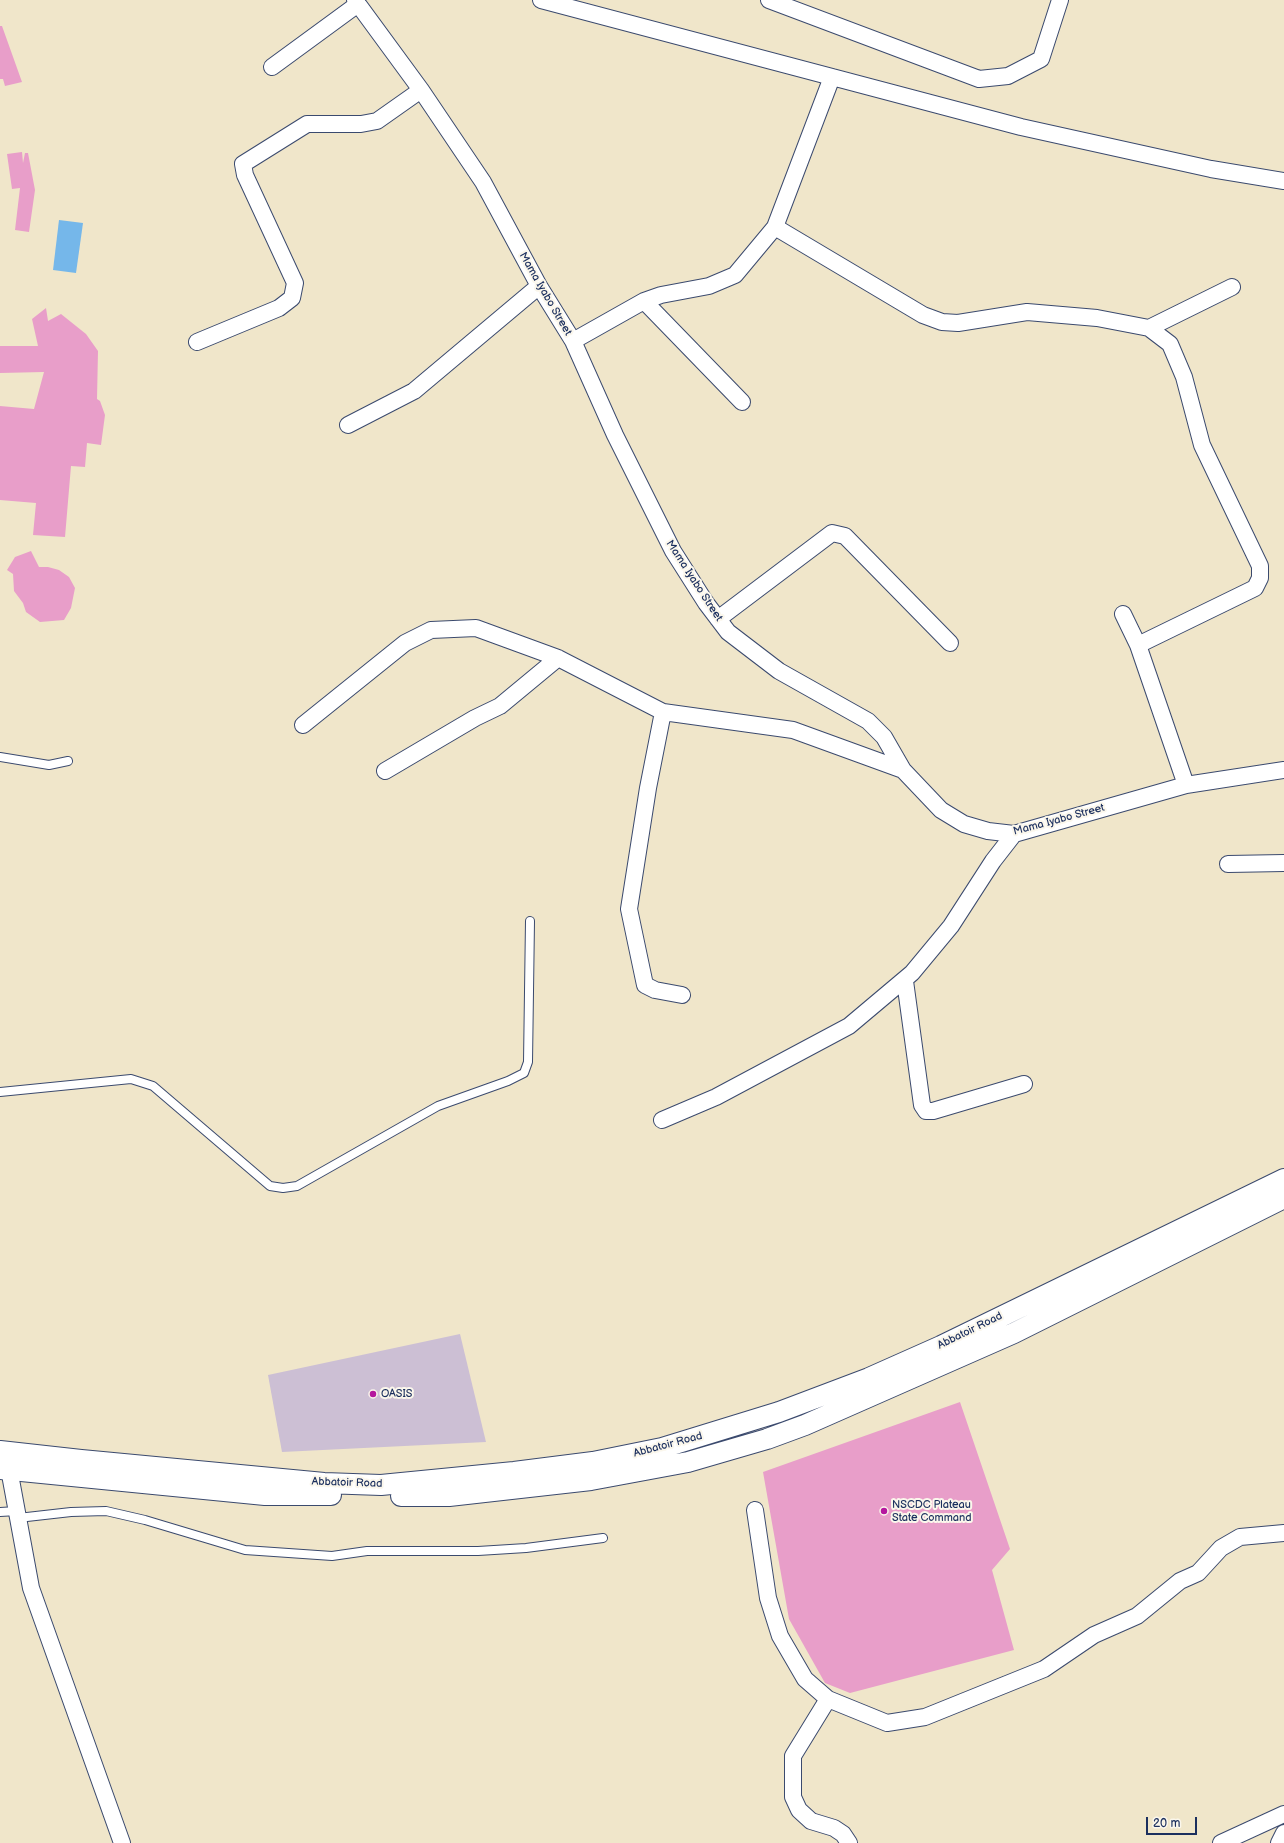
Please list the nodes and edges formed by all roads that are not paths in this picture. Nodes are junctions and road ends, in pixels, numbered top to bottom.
1 (542, 0) edge
2 (769, 0) edge
3 (1060, 0) edge
4 (356, 2) edge
5 (272, 67) dead end
6 (832, 77) junction
7 (421, 90) junction
8 (1284, 181) edge
9 (775, 227) junction
10 (539, 286) junction
11 (1232, 287) dead end
12 (644, 301) junction
13 (1149, 328) junction
14 (573, 341) junction
15 (197, 342) dead end
16 (742, 402) dead end
17 (348, 425) dead end
18 (1123, 614) dead end
19 (718, 619) junction
20 (950, 643) dead end
21 (1138, 644) junction
22 (558, 658) junction
23 (663, 712) junction
24 (303, 725) dead end
25 (0, 757) edge
26 (68, 761) dead end
27 (903, 770) junction
28 (1284, 770) edge
29 (384, 771) dead end
30 (1186, 785) junction
31 (1014, 834) junction
32 (1284, 863) edge
33 (1228, 864) dead end
34 (530, 921) dead end
35 (905, 981) junction
36 (682, 995) dead end
37 (1024, 1084) dead end
38 (0, 1092) edge
39 (662, 1120) dead end
40 (1284, 1179) edge
41 (1284, 1198) edge
42 (0, 1451) edge
43 (4, 1469) edge
44 (754, 1510) dead end
45 (0, 1512) edge
46 (17, 1515) junction
47 (1284, 1533) edge
48 (603, 1538) dead end
49 (828, 1699) junction
50 (1284, 1814) edge
51 (1284, 1833) edge
52 (122, 1843) edge
53 (849, 1843) edge
54 (1221, 1843) edge
55 (1279, 1843) edge

1 - 6 street
2 - 3 street
4 - 5 street
4 - 7 street, Mama Iyabo Street
6 - 8 street
6 - 9 street
7 - 10 street, Mama Iyabo Street
7 - 15 street
9 - 12 street
9 - 13 street
10 - 14 street, Mama Iyabo Street
10 - 17 street
11 - 13 street
12 - 14 street
12 - 16 street
13 - 21 street
14 - 19 street, Mama Iyabo Street
18 - 21 street
19 - 20 street
19 - 27 street, Mama Iyabo Street
21 - 30 street
22 - 23 street
22 - 24 street
22 - 29 street
23 - 27 street
23 - 36 street
25 - 26 lane
27 - 31 street, Mama Iyabo Street
28 - 30 street, Mama Iyabo Street
30 - 31 street, Mama Iyabo Street
31 - 35 street
32 - 33 street
34 - 38 lane
35 - 37 street
35 - 39 street
40 - 42 street, Abbatoir Road
41 - 43 street, Abbatoir Road
43 - 46 street
44 - 49 street
45 - 46 lane
46 - 48 lane
46 - 52 street
47 - 49 street
49 - 53 street
50 - 54 street
51 - 55 street

